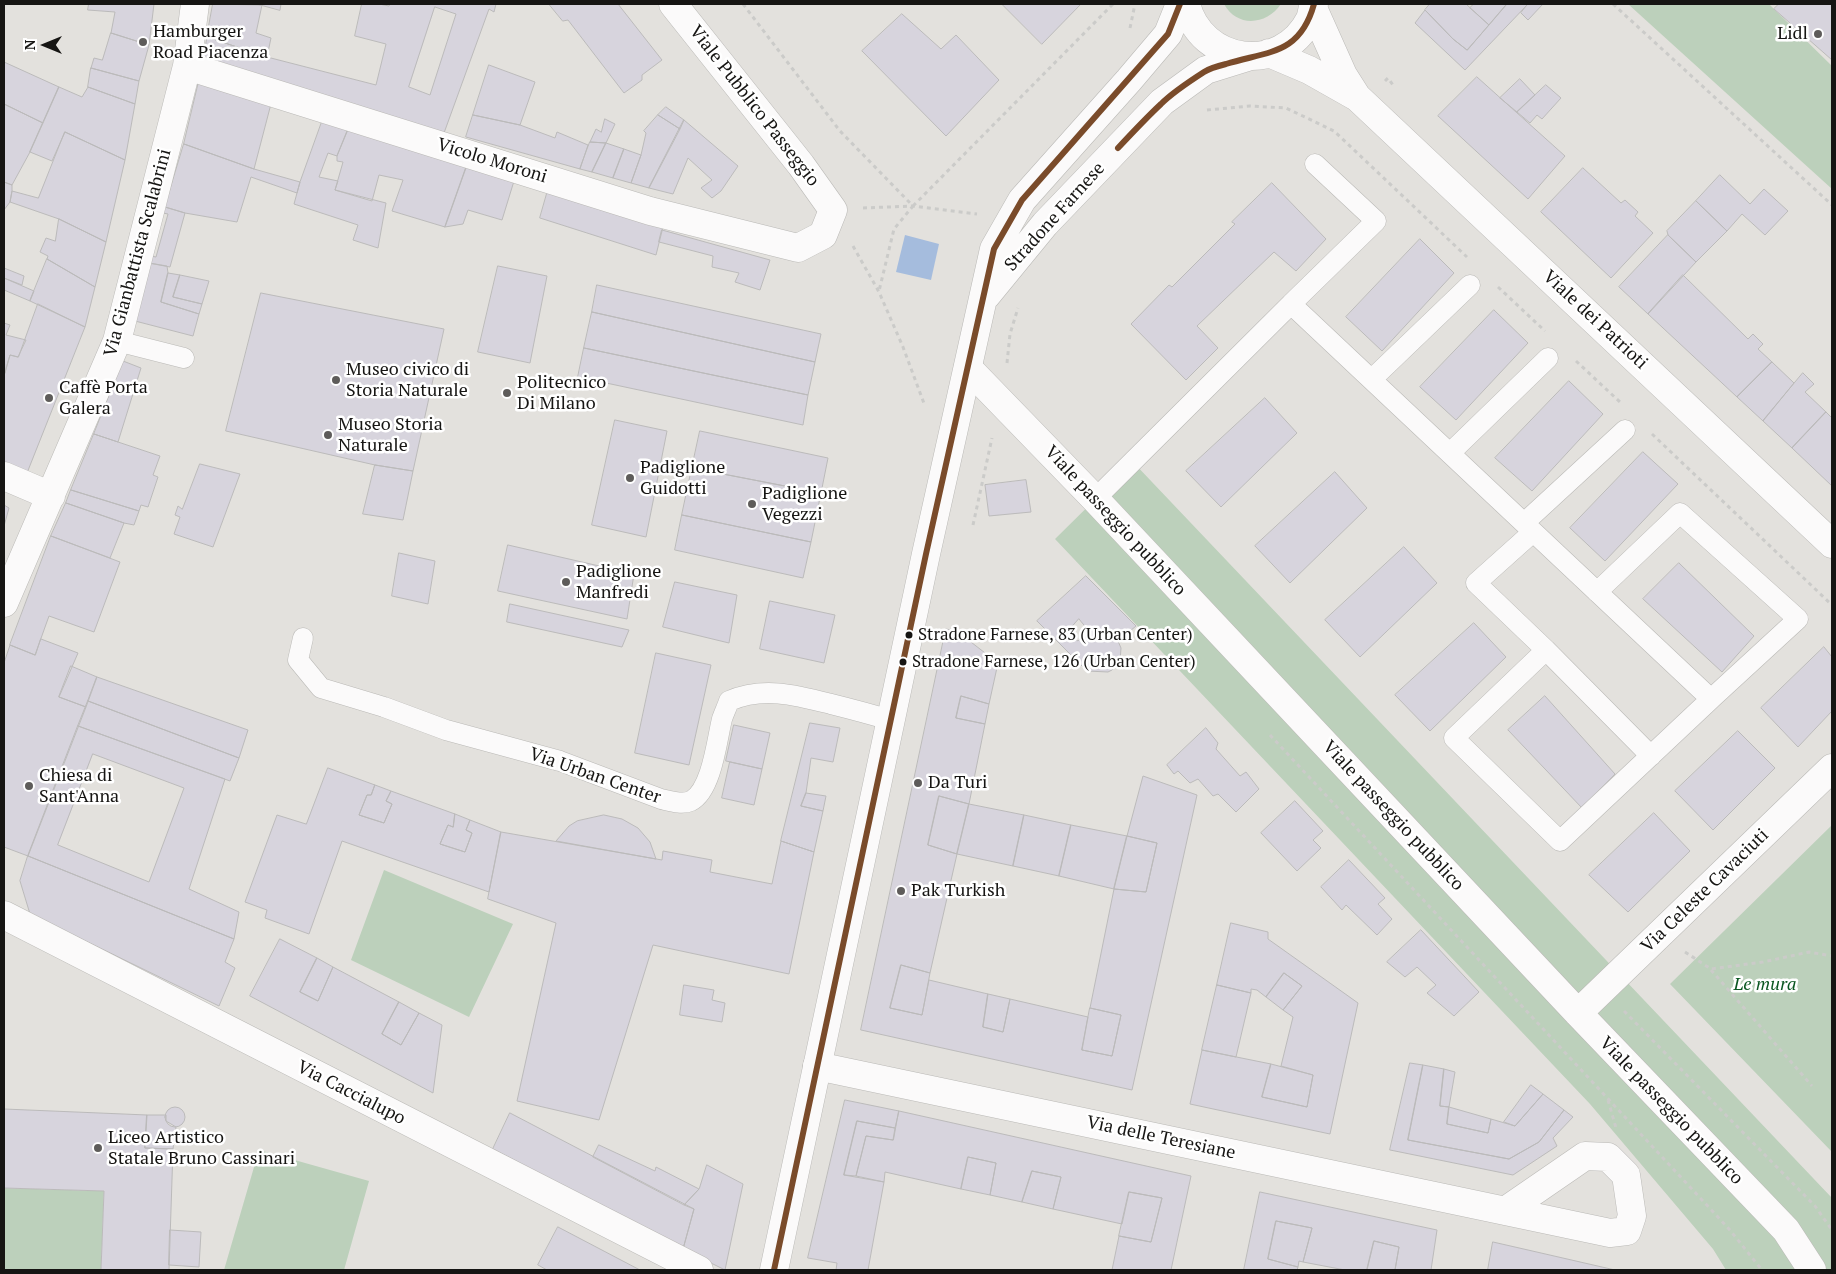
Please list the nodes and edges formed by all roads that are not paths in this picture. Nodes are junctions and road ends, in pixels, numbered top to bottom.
1 (195, 4) edge
2 (673, 4) edge
3 (1180, 4) edge
4 (1186, 4) edge
5 (1313, 6) edge
6 (1260, 54) junction
7 (188, 66) junction
8 (1357, 97) junction
9 (1316, 164) dead end
10 (833, 210) joint
11 (1470, 285) dead end
12 (984, 299) junction
13 (1291, 304) junction
14 (118, 341) junction
15 (184, 358) dead end
16 (1548, 358) dead end
17 (968, 368) junction
18 (1372, 380) junction
19 (1624, 430) dead end
20 (1450, 453) junction
21 (4, 476) edge
22 (51, 496) junction
23 (1095, 499) junction
24 (1528, 527) junction
25 (1832, 544) edge
26 (1597, 592) junction
27 (4, 603) edge
28 (303, 638) dead end
29 (1546, 650) junction
30 (1711, 699) junction
31 (890, 720) junction
32 (1651, 756) junction
33 (1832, 768) edge
34 (4, 915) edge
35 (1578, 1013) junction
36 (818, 1066) junction
37 (1505, 1211) dead end
38 (699, 1270) edge
39 (774, 1270) edge
40 (1812, 1270) edge

1 - 7 street, Via Gianbattista Scalabrini
2 - 10 street, Viale Pubblico Passeggio
3 - 12 street, Stradone Farnese
4 - 6 street, Viale dei Patrioti
5 - 6 street, Stradone Farnese
5 - 8 street, Viale dei Patrioti
6 - 8 street, Viale dei Patrioti
6 - 12 street, Stradone Farnese
7 - 10 street, Vicolo Moroni
7 - 14 street, Via Gianbattista Scalabrini
8 - 25 street, Viale dei Patrioti
9 - 13 lane
11 - 18 lane
12 - 17 street, Stradone Farnese
13 - 18 lane
13 - 23 lane
14 - 15 lane
14 - 22 street, Via Gianbattista Scalabrini
16 - 20 lane
17 - 23 street, Viale passeggio pubblico
17 - 31 street, Stradone Farnese
18 - 20 lane
19 - 24 lane
20 - 24 lane
21 - 22 street
22 - 27 street, Via Gianbattista Scalabrini
23 - 35 street, Viale passeggio pubblico
24 - 26 lane
24 - 29 lane
26 - 30 lane
26 - 30 lane
28 - 31 lane, Via Urban Center
29 - 32 lane
29 - 32 lane
30 - 32 lane
31 - 36 street, Stradone Farnese
33 - 35 street, Via Celeste Cavaciuti
34 - 38 street, Via Caccialupo
35 - 40 street, Viale passeggio pubblico
36 - 37 street, Via delle Teresiane
36 - 39 street, Stradone Farnese

